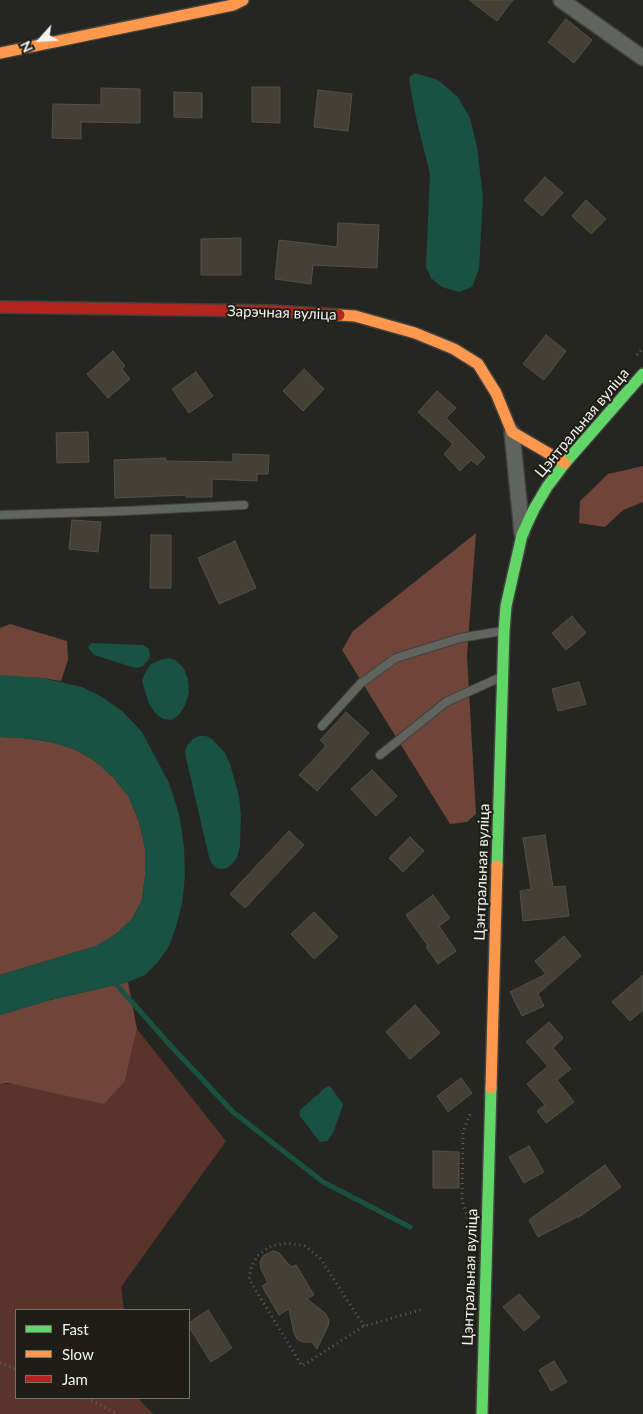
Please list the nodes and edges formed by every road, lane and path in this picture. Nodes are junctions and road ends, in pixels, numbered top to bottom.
1 (243, 0) edge
2 (561, 0) edge
3 (0, 53) edge
4 (643, 58) edge
5 (0, 307) edge
6 (643, 374) edge
7 (512, 432) junction
8 (565, 463) junction
9 (244, 505) dead end
10 (0, 516) edge
11 (522, 535) junction
12 (504, 631) junction
13 (503, 676) junction
14 (322, 726) dead end
15 (380, 755) dead end
16 (424, 1309) dead end
17 (364, 1326) junction
18 (0, 1363) edge
19 (15, 1369) edge
20 (89, 1399) edge
21 (118, 1414) edge
22 (482, 1414) edge

1 - 3 street
2 - 4 street
5 - 7 street, Зарэчная вуліца
6 - 8 street, Цэнтральная вуліца
7 - 8 street
7 - 11 street, Зарэчная вуліца
8 - 11 street, Цэнтральная вуліца
9 - 10 lane
11 - 12 street, Цэнтральная вуліца
12 - 13 street, Цэнтральная вуліца
12 - 14 lane
13 - 15 lane
13 - 22 street, Цэнтральная вуліца
16 - 17 path
17 - 17 path
18 - 19 path
20 - 21 path

